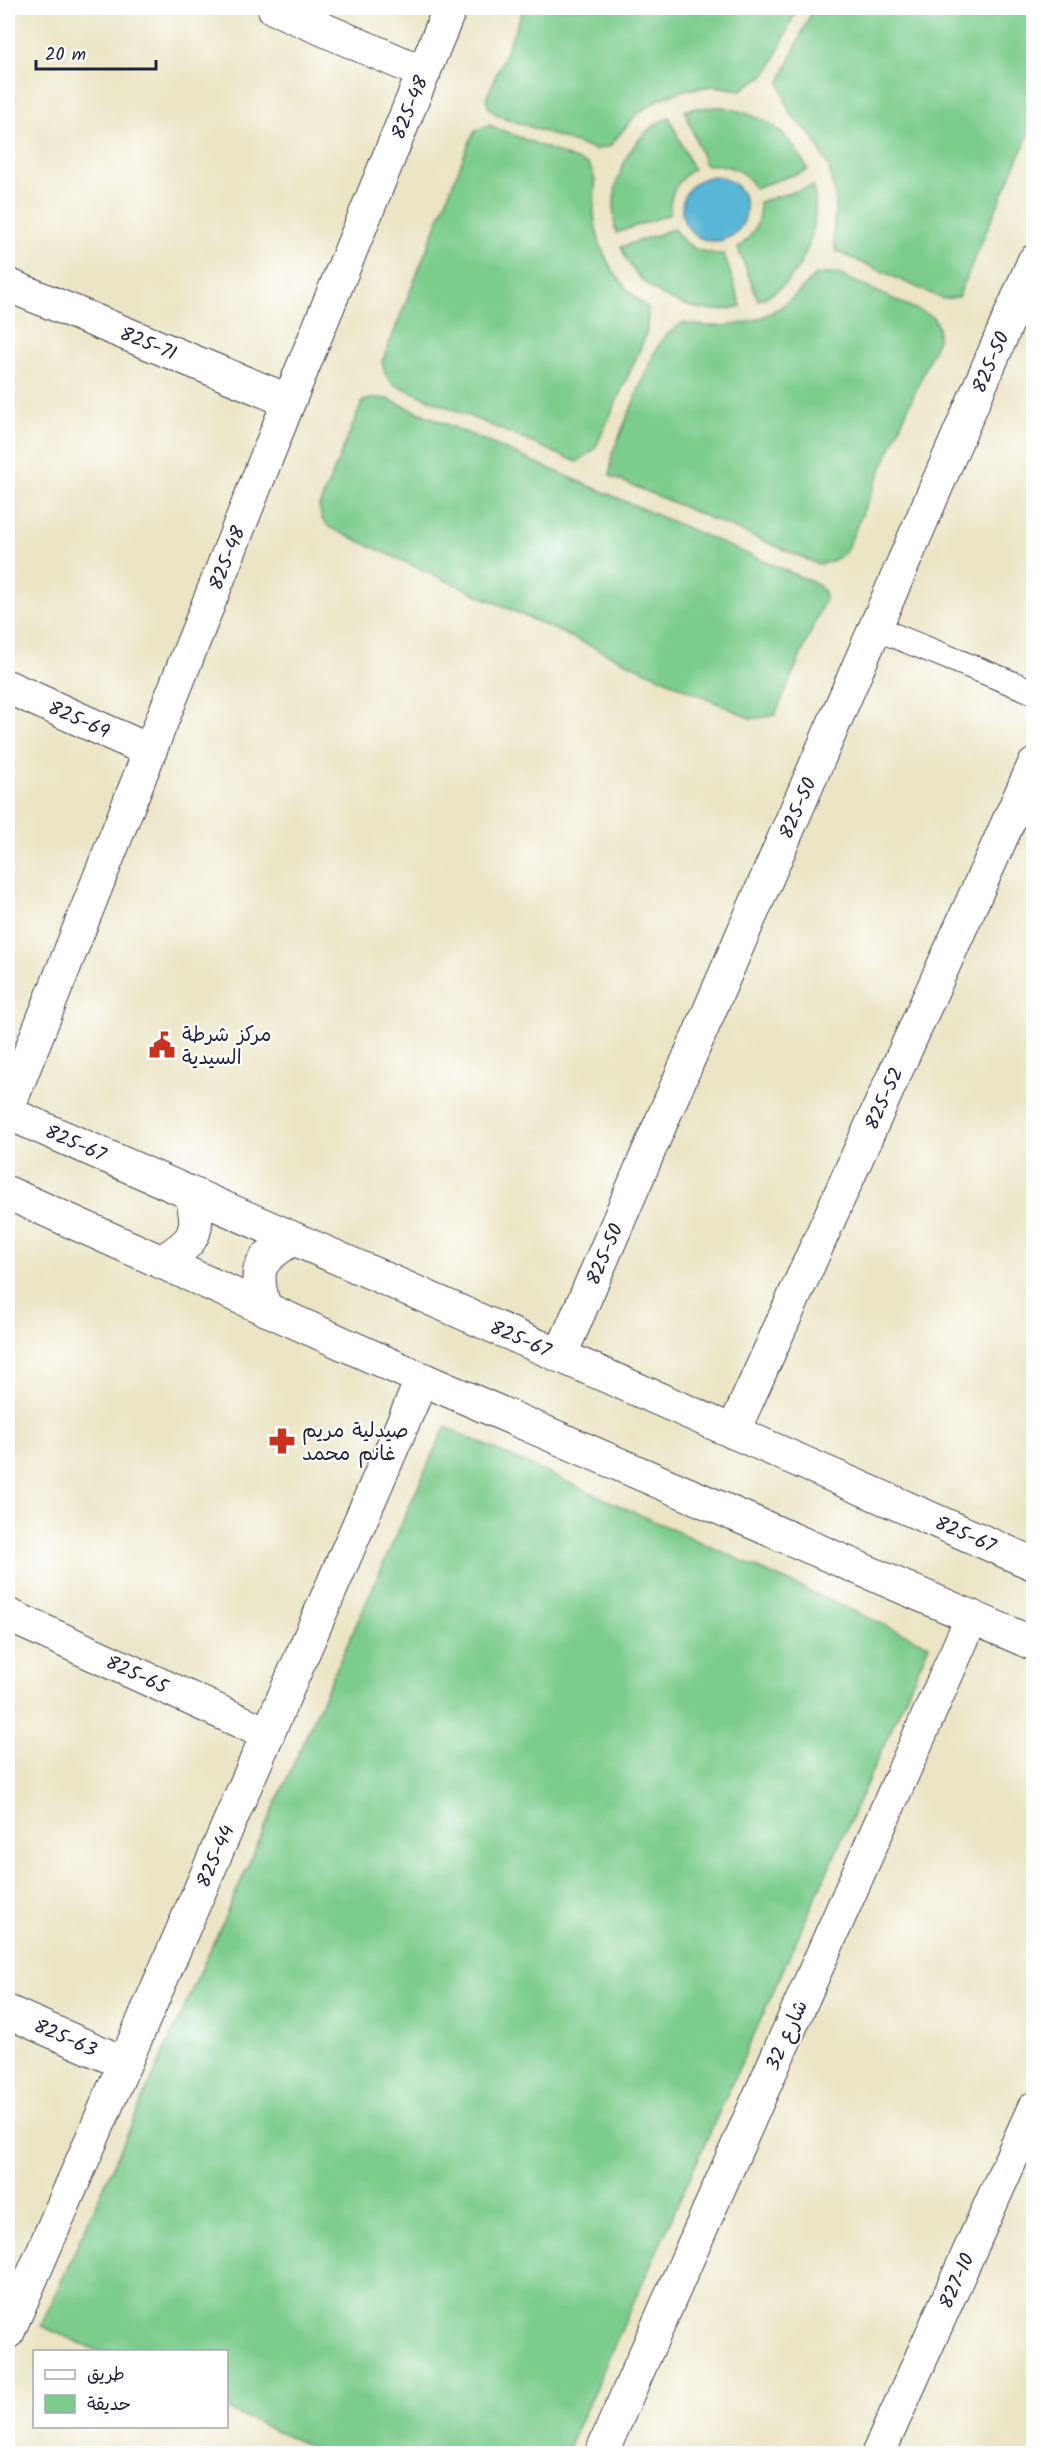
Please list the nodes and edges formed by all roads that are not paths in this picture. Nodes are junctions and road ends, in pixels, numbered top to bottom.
1 (274, 8) edge
2 (450, 8) edge
3 (424, 74) junction
4 (1034, 261) edge
5 (8, 285) edge
6 (289, 401) junction
7 (875, 628) junction
8 (8, 687) edge
9 (1034, 692) edge
10 (150, 751) junction
11 (1034, 765) edge
12 (8, 1108) edge
13 (8, 1113) edge
14 (8, 1193) edge
15 (190, 1194) junction
16 (293, 1239) junction
17 (161, 1262) junction
18 (265, 1309) junction
19 (560, 1356) junction
20 (422, 1379) junction
21 (733, 1432) junction
22 (1034, 1564) edge
23 (8, 1615) edge
24 (972, 1617) junction
25 (1034, 1644) edge
26 (268, 1734) junction
27 (8, 2012) edge
28 (124, 2063) junction
29 (1034, 2108) edge
30 (8, 2332) edge
31 (601, 2454) edge
32 (878, 2454) edge

1 - 3 street
2 - 3 street, 825-48
3 - 6 street, 825-48
4 - 7 street, 825-50
5 - 6 street, 825-71
6 - 10 street, 825-48
7 - 9 lane
7 - 19 street, 825-50
8 - 10 street, 825-69
10 - 12 street, 825-48
11 - 21 street, 825-52
13 - 15 street, 825-67
14 - 17 street
15 - 16 street, 825-67
15 - 17 street
16 - 18 street
16 - 19 street, 825-67
17 - 18 street
18 - 20 street
19 - 21 street, 825-67
20 - 24 street
20 - 26 street, 825-44
21 - 22 street, 825-67
23 - 26 street, 825-65
24 - 25 street
24 - 31 street, شارع 32
26 - 28 street, 825-44
27 - 28 street, 825-63
28 - 30 street, 825-44
29 - 32 street, 827-10

